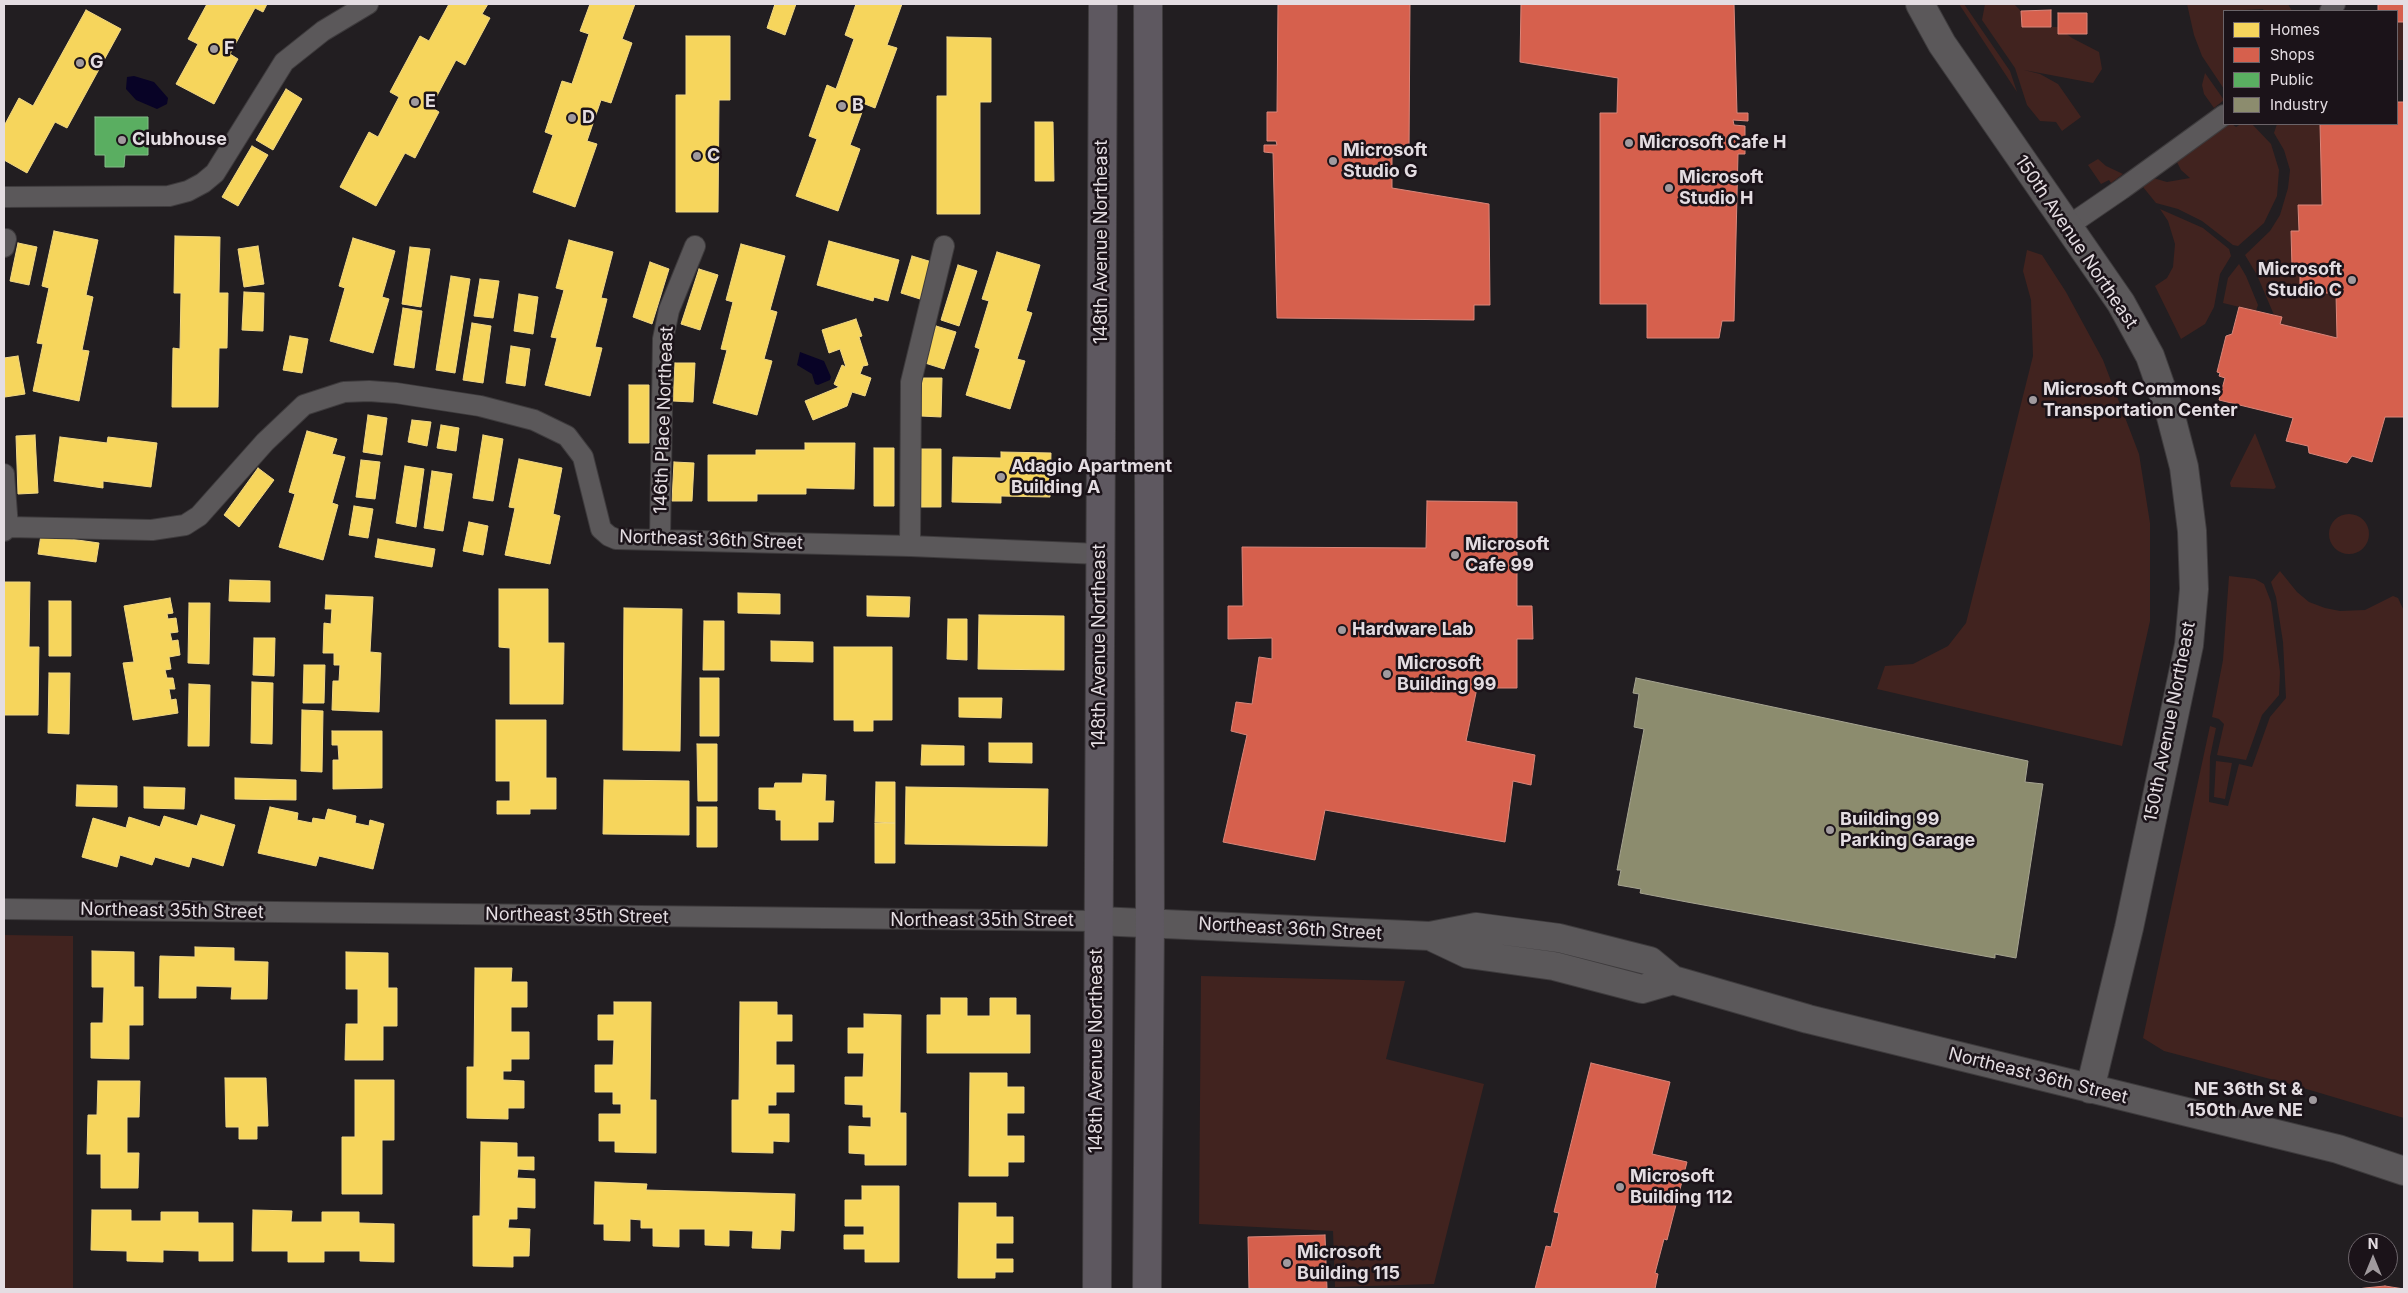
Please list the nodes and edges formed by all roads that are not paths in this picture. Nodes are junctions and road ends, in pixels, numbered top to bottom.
1 (368, 4) edge
2 (1103, 4) edge
3 (1148, 4) edge
4 (1920, 4) edge
5 (2223, 116) edge
6 (4, 197) edge
7 (2068, 226) junction
8 (695, 246) dead end
9 (944, 246) dead end
10 (4, 474) edge
11 (6, 529) edge
12 (660, 539) junction
13 (910, 546) junction
14 (1100, 554) junction
15 (4, 909) edge
16 (1098, 921) junction
17 (1150, 923) junction
18 (2090, 1089) junction
19 (2404, 1171) edge
20 (1096, 1289) edge
21 (1147, 1289) edge

1 - 6 street
2 - 14 main road, 148th Avenue Northeast
3 - 17 main road
4 - 7 street, 150th Avenue Northeast
5 - 7 street
7 - 18 street, 150th Avenue Northeast
8 - 12 street, 146th Place Northeast
9 - 13 street
10 - 11 street
11 - 12 street, Northeast 36th Street
12 - 13 street, Northeast 36th Street
13 - 14 street, Northeast 36th Street
14 - 16 main road, 148th Avenue Northeast
15 - 16 street, Northeast 35th Street
16 - 17 street, Northeast 35th Street
16 - 20 main road, 148th Avenue Northeast
17 - 18 street, Northeast 36th Street
17 - 21 main road
18 - 19 street, Northeast 36th Street

